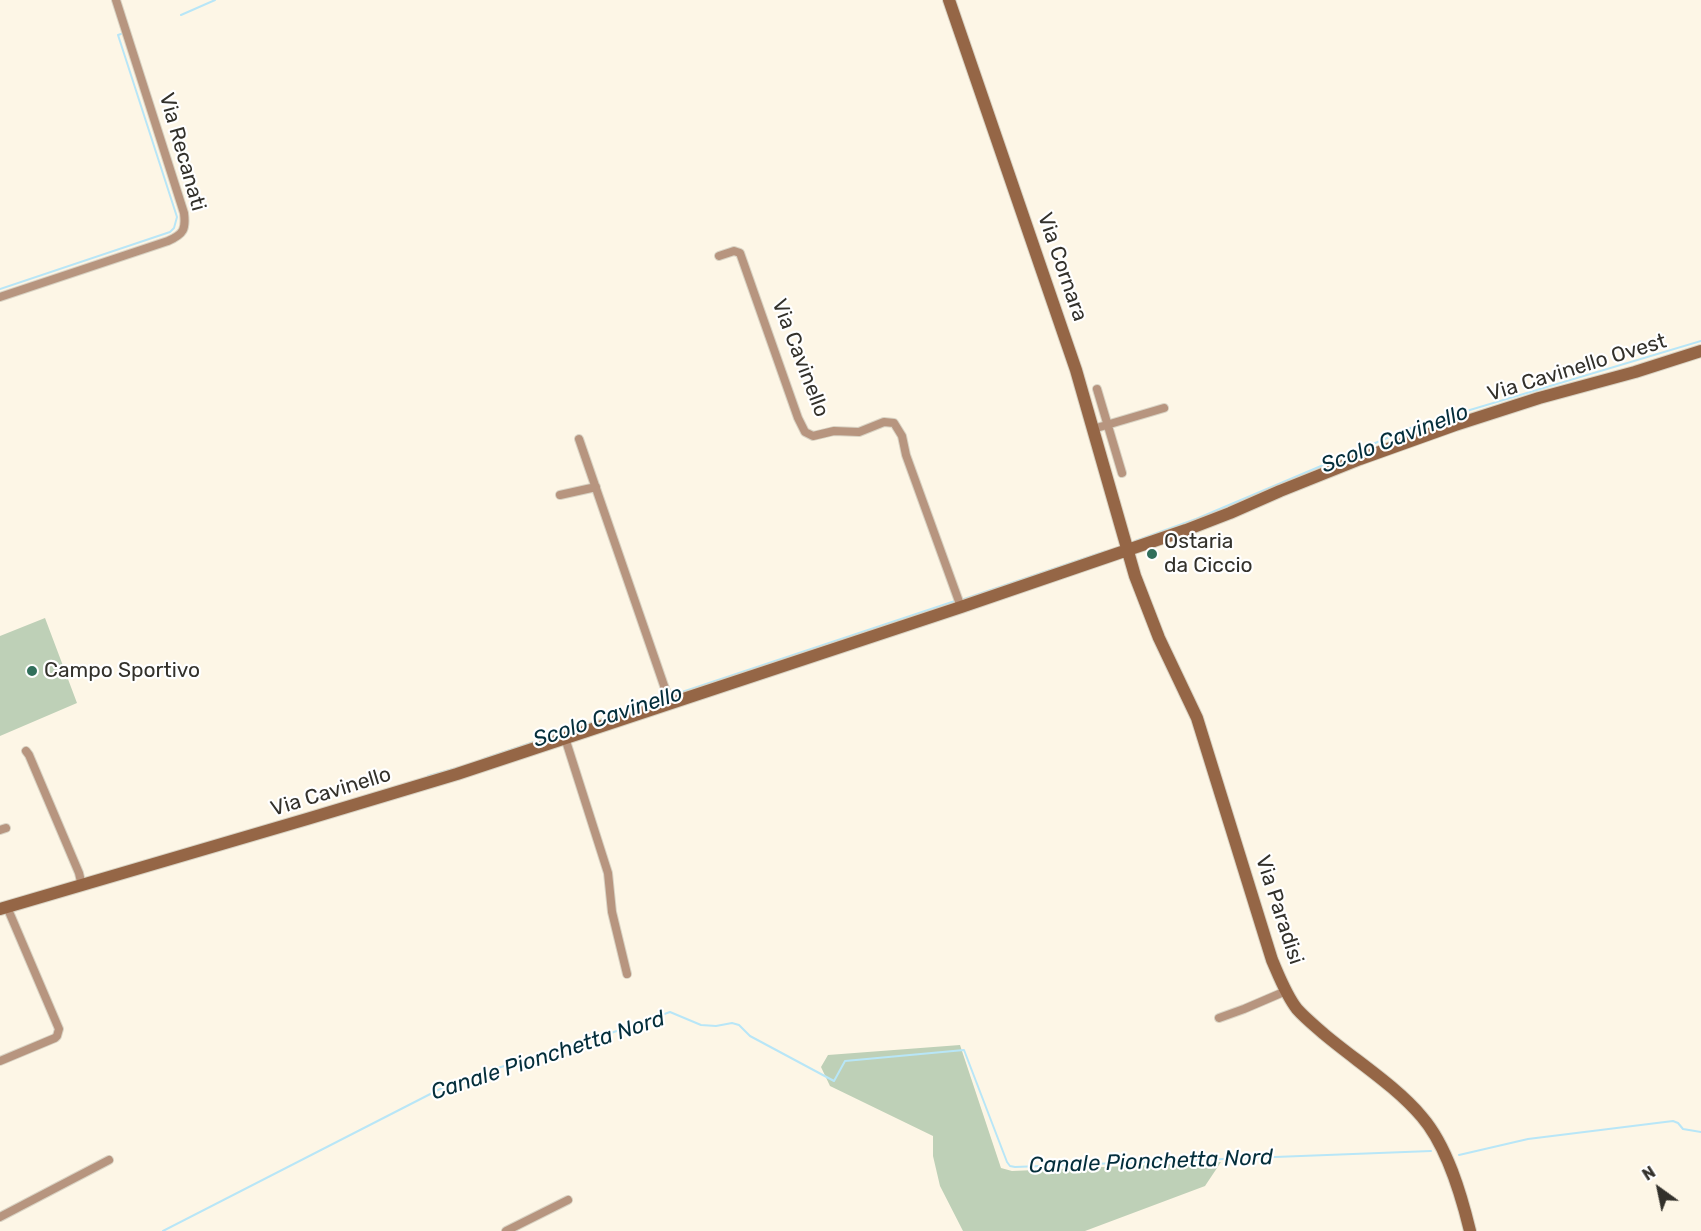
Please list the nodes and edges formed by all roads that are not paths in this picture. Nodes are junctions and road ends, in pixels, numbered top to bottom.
1 (116, 0) edge
2 (949, 0) edge
3 (719, 256) dead end
4 (0, 297) edge
5 (1701, 351) edge
6 (1097, 389) dead end
7 (1164, 408) dead end
8 (1107, 425) junction
9 (1094, 429) junction
10 (579, 439) dead end
11 (1122, 473) dead end
12 (596, 487) junction
13 (560, 495) dead end
14 (1127, 550) junction
15 (959, 603) junction
16 (668, 699) junction
17 (565, 738) junction
18 (26, 751) dead end
19 (82, 886) junction
20 (3, 908) edge
21 (627, 974) dead end
22 (1286, 991) junction
23 (1219, 1018) dead end
24 (0, 1061) edge
25 (109, 1160) dead end
26 (568, 1200) dead end
27 (0, 1217) edge
28 (506, 1231) edge
29 (1470, 1231) edge

1 - 4 street, Via Recanati
2 - 9 street, Via Cornara
3 - 15 street, Via Cavinello
5 - 14 street, Via Cavinello Ovest
6 - 8 street
7 - 8 street
8 - 9 street
8 - 11 street
9 - 14 street, Via Cornara
10 - 12 street
12 - 13 street
12 - 16 street
14 - 15 street, Via Cavinello
14 - 22 street, Via Paradisi
15 - 16 street, Via Cavinello
16 - 17 street, Via Cavinello
17 - 19 street, Via Cavinello
17 - 21 street
18 - 19 street
19 - 20 street, Via Cavinello
20 - 24 street
22 - 23 street
22 - 29 street, Via Paradisi
25 - 27 street
26 - 28 street

